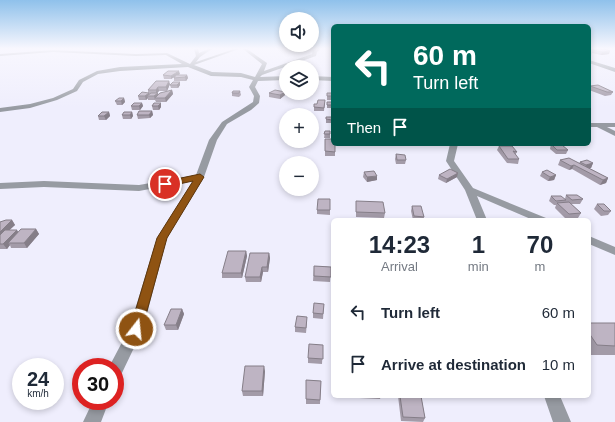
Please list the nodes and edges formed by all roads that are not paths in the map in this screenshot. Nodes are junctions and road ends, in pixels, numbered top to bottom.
1 (125, 69) edge
2 (199, 69) edge
3 (262, 69) edge
4 (277, 69) edge
5 (257, 76) junction
6 (279, 78) edge
7 (319, 78) edge
8 (331, 79) edge
9 (0, 110) edge
10 (591, 125) edge
11 (615, 125) edge
12 (600, 126) junction
13 (615, 134) edge
14 (454, 146) edge
15 (200, 177) junction
16 (0, 186) edge
17 (470, 190) junction
18 (481, 218) edge
19 (537, 218) edge
20 (591, 241) edge
21 (615, 251) edge
22 (122, 358) edge
23 (553, 398) edge
24 (97, 410) edge
25 (92, 422) edge
26 (562, 422) edge

1 - 9 street
2 - 5 street
3 - 5 street
4 - 5 street
5 - 6 street
5 - 15 street
7 - 8 street
10 - 12 street
11 - 12 street
12 - 13 street
14 - 17 street
15 - 16 street
15 - 22 street
17 - 18 street
17 - 19 street
20 - 21 street
23 - 26 street
24 - 25 street

